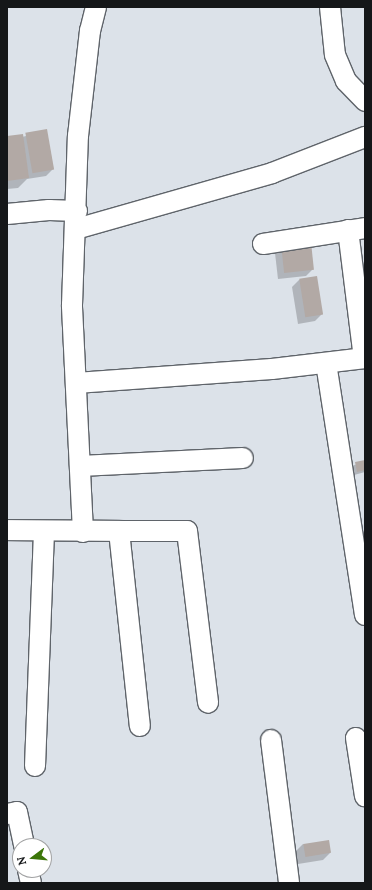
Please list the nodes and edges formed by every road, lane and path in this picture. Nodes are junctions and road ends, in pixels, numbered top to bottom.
1 (96, 7) edge
2 (330, 7) edge
3 (365, 101) edge
4 (365, 137) edge
5 (7, 214) edge
6 (76, 220) junction
7 (356, 229) edge
8 (264, 244) dead end
9 (364, 358) edge
10 (326, 363) junction
11 (76, 383) junction
12 (243, 458) dead end
13 (80, 466) junction
14 (7, 530) edge
15 (119, 531) junction
16 (44, 532) junction
17 (83, 532) junction
18 (365, 615) edge
19 (208, 703) dead end
20 (140, 726) dead end
21 (356, 738) dead end
22 (271, 740) dead end
23 (35, 766) dead end
24 (365, 796) edge
25 (7, 814) edge
26 (23, 838) edge
27 (290, 883) edge

1 - 6 street
2 - 3 street
4 - 6 street
5 - 6 street
6 - 11 street
7 - 8 street
7 - 9 street
9 - 10 street
10 - 11 street
10 - 18 street
11 - 13 street
12 - 13 street
13 - 17 street
14 - 16 street
15 - 17 street
15 - 19 street
15 - 20 street
16 - 17 street
16 - 23 street
21 - 24 street
22 - 27 street
25 - 26 street

